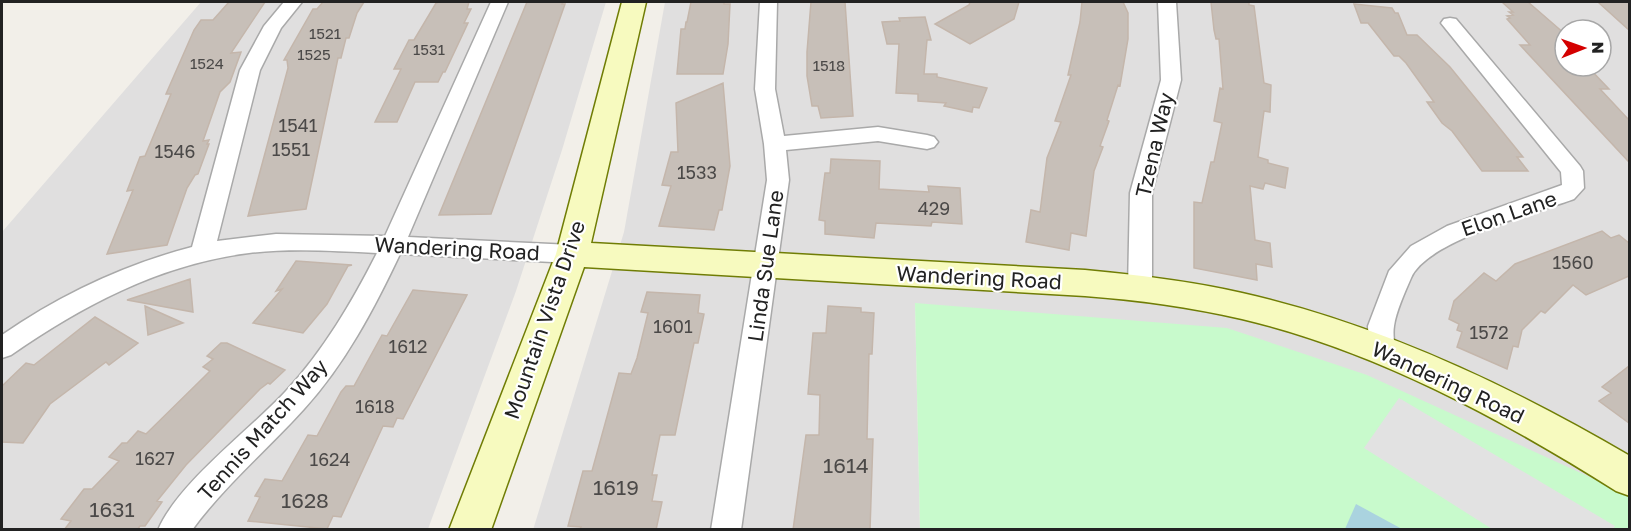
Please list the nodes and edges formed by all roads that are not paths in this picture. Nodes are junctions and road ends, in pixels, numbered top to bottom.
1 (292, 2) edge
2 (500, 2) edge
3 (634, 2) edge
4 (768, 2) edge
5 (1167, 2) edge
6 (1450, 23) dead end
7 (927, 142) dead end
8 (776, 144) junction
9 (392, 244) junction
10 (202, 252) junction
11 (572, 255) junction
12 (766, 267) junction
13 (1140, 289) junction
14 (2, 348) edge
15 (1382, 350) junction
16 (1629, 478) edge
17 (174, 530) edge
18 (470, 530) edge
19 (726, 530) edge

1 - 10 street
2 - 9 street, Tennis Match Way
3 - 11 street, Mountain Vista Drive
4 - 8 street, Linda Sue Lane
5 - 13 street, Tzena Way
6 - 15 street, Elon Lane
7 - 8 street
8 - 12 street, Linda Sue Lane
9 - 10 street, Wandering Road
9 - 11 street, Wandering Road
9 - 17 street, Tennis Match Way
10 - 14 street, Wandering Road
11 - 12 street, Wandering Road
11 - 18 street, Mountain Vista Drive
12 - 13 street, Wandering Road
12 - 19 street, Linda Sue Lane
13 - 15 street, Wandering Road
15 - 16 street, Wandering Road

